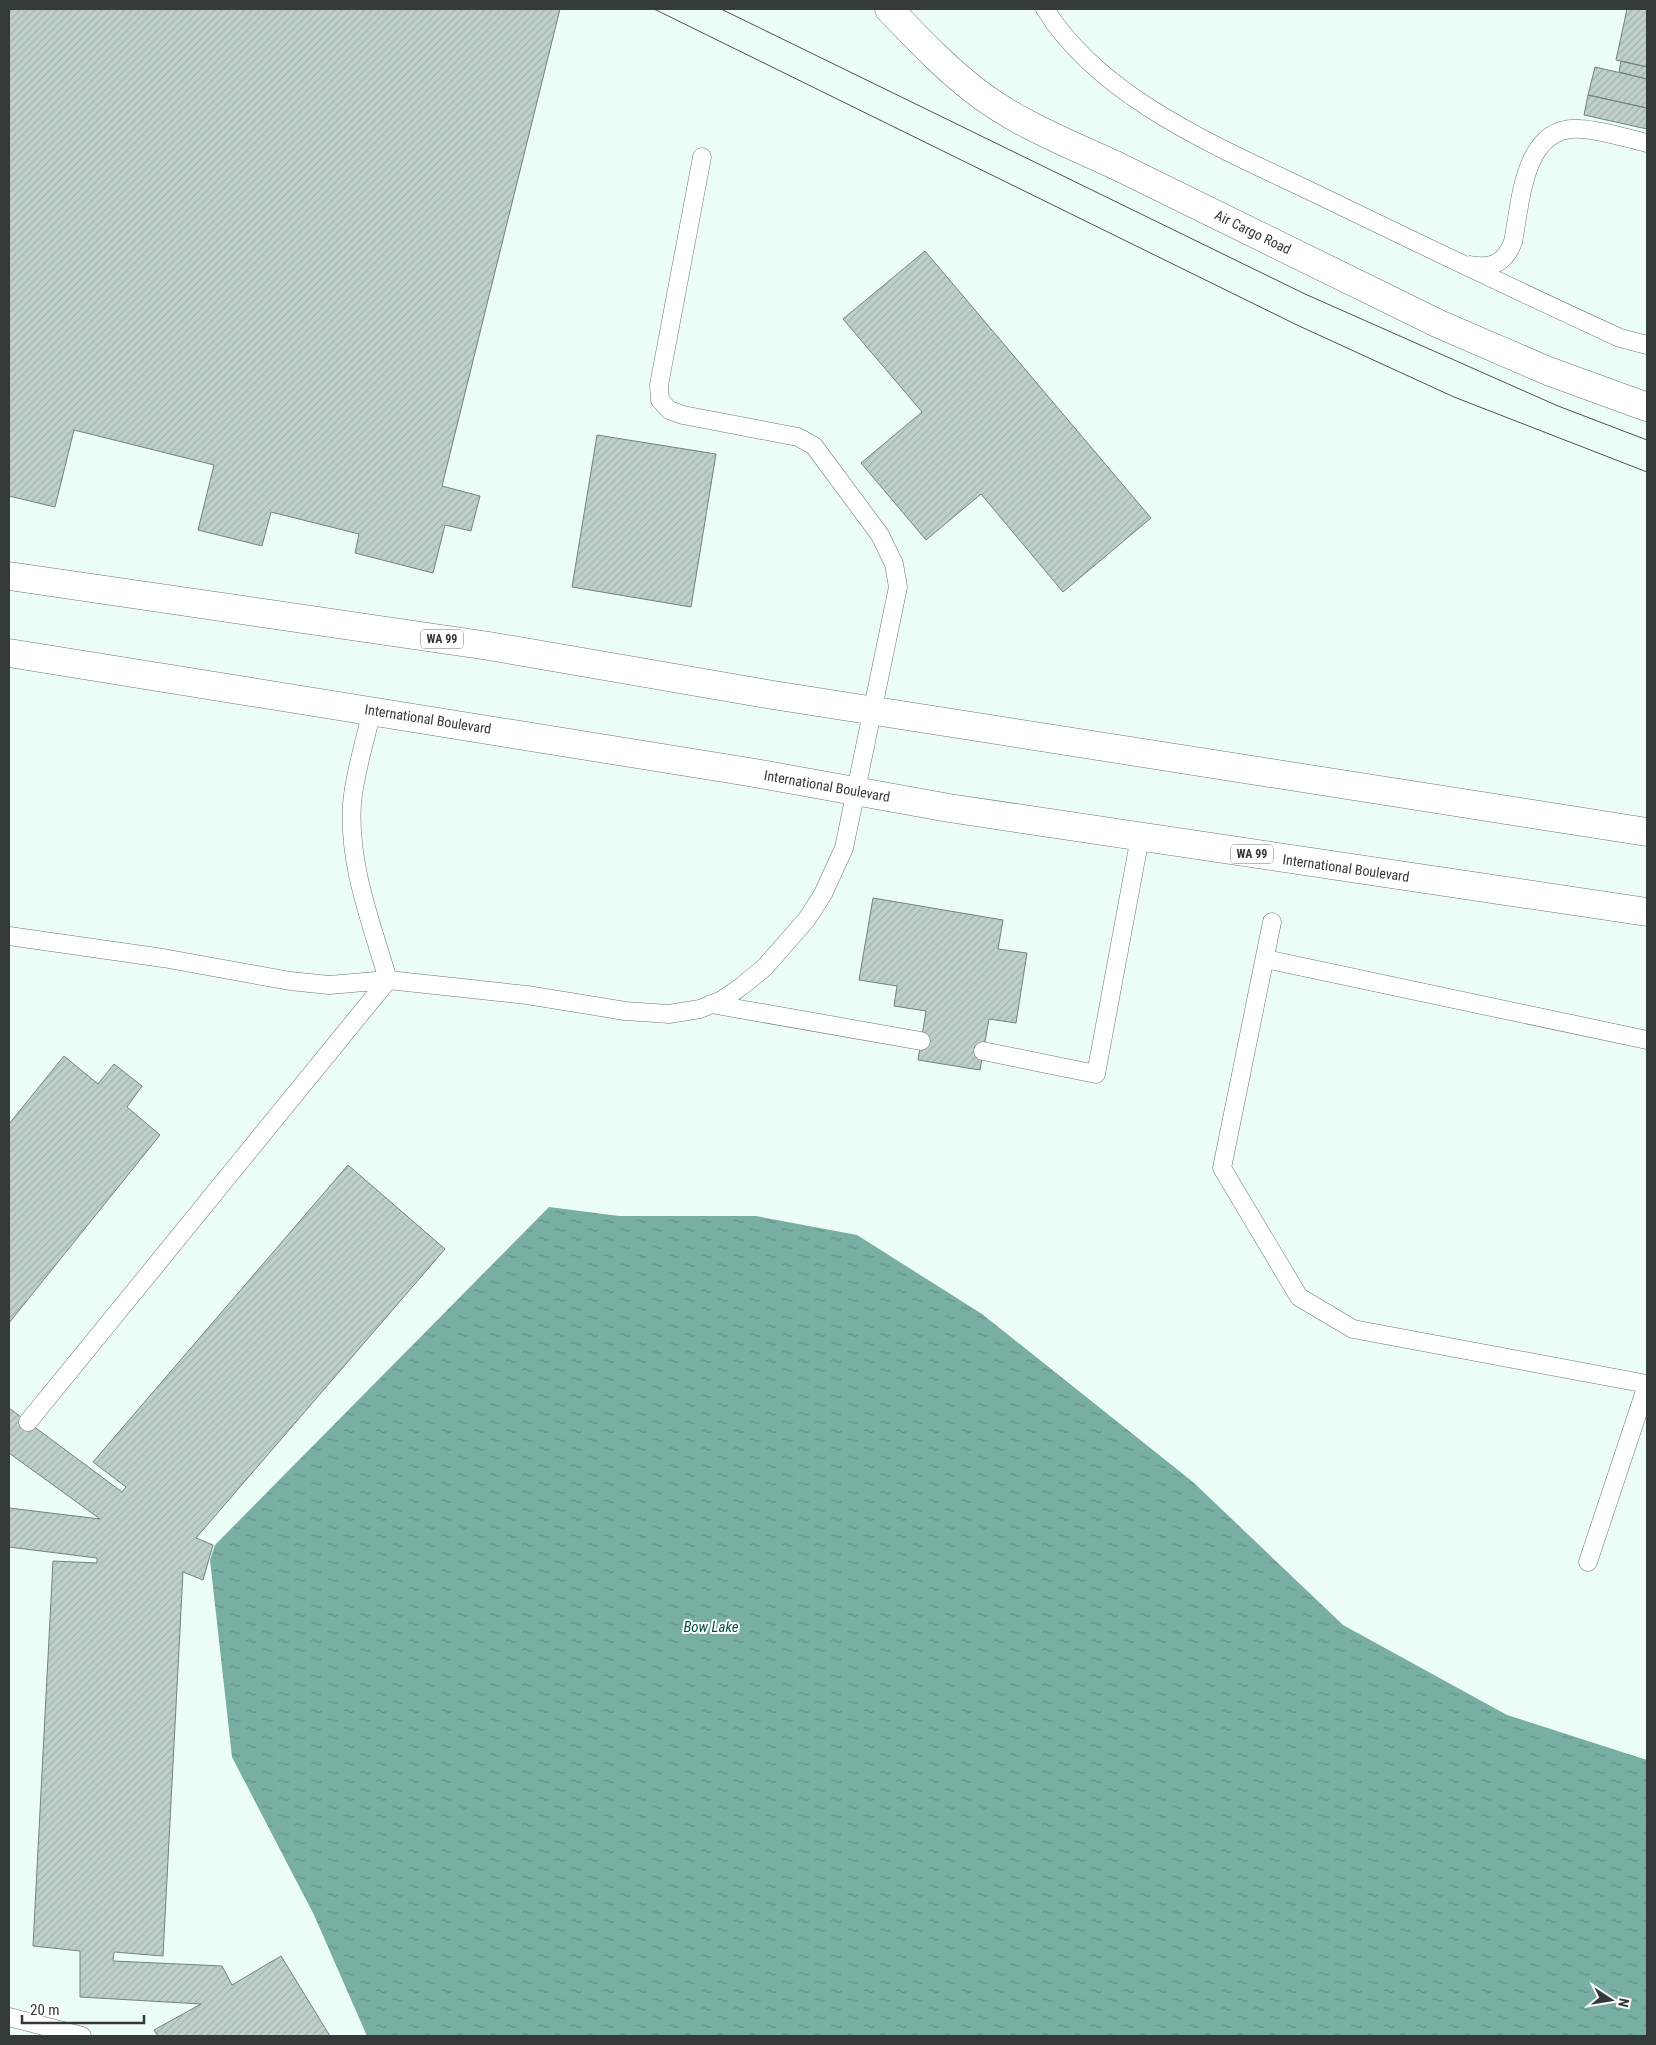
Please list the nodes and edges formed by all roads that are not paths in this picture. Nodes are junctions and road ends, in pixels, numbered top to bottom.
1 (889, 9) edge
2 (1045, 9) edge
3 (1647, 144) edge
4 (702, 157) dead end
5 (1460, 264) junction
6 (1647, 345) edge
7 (1647, 406) edge
8 (9, 576) edge
9 (9, 653) edge
10 (372, 710) junction
11 (874, 710) junction
12 (857, 791) junction
13 (1647, 832) edge
14 (1140, 837) junction
15 (1647, 912) edge
16 (1272, 922) dead end
17 (9, 936) edge
18 (1265, 960) junction
19 (388, 980) junction
20 (711, 1004) junction
21 (1647, 1040) edge
22 (921, 1041) dead end
23 (983, 1051) dead end
24 (1647, 1384) edge
25 (28, 1422) dead end
26 (1588, 1562) dead end
27 (9, 2017) edge
28 (82, 2036) edge

1 - 7 main road, Air Cargo Road
2 - 5 lane
3 - 5 lane
4 - 11 lane
5 - 6 lane
8 - 11 main road, WA 99
9 - 10 main road, International Boulevard / WA 99
10 - 12 main road, International Boulevard / WA 99
10 - 19 lane
11 - 12 lane
11 - 13 main road, WA 99
12 - 14 main road, International Boulevard / WA 99
12 - 20 lane
14 - 15 main road, International Boulevard / WA 99
14 - 23 lane
16 - 18 lane
17 - 19 lane
18 - 21 lane
18 - 24 lane
19 - 20 lane
19 - 25 lane
20 - 22 lane
24 - 26 lane
27 - 28 lane

